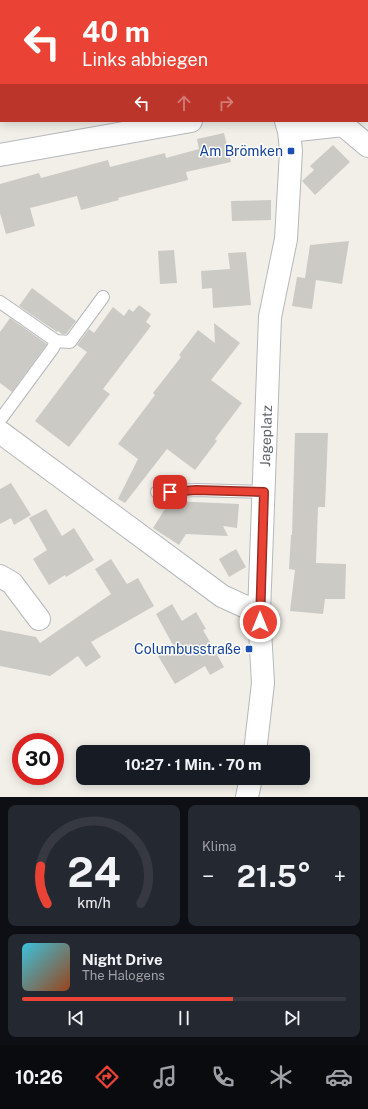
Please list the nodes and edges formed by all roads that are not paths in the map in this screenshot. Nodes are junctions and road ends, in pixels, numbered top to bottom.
1 (186, 122) edge
2 (287, 126) edge
3 (368, 146) edge
4 (0, 155) edge
5 (103, 298) dead end
6 (0, 302) edge
7 (56, 341) junction
8 (0, 420) edge
9 (0, 432) edge
10 (157, 492) dead end
11 (264, 492) junction
12 (0, 576) edge
13 (259, 613) junction
14 (39, 619) dead end
15 (256, 745) edge
16 (250, 785) edge
17 (247, 797) edge

1 - 4 street
2 - 3 street
2 - 11 street, Jageplatz
5 - 7 lane
6 - 7 lane
7 - 8 lane
9 - 13 street
10 - 11 lane
11 - 13 street, Jageplatz
12 - 14 street
13 - 15 street, Jageplatz
16 - 17 street

